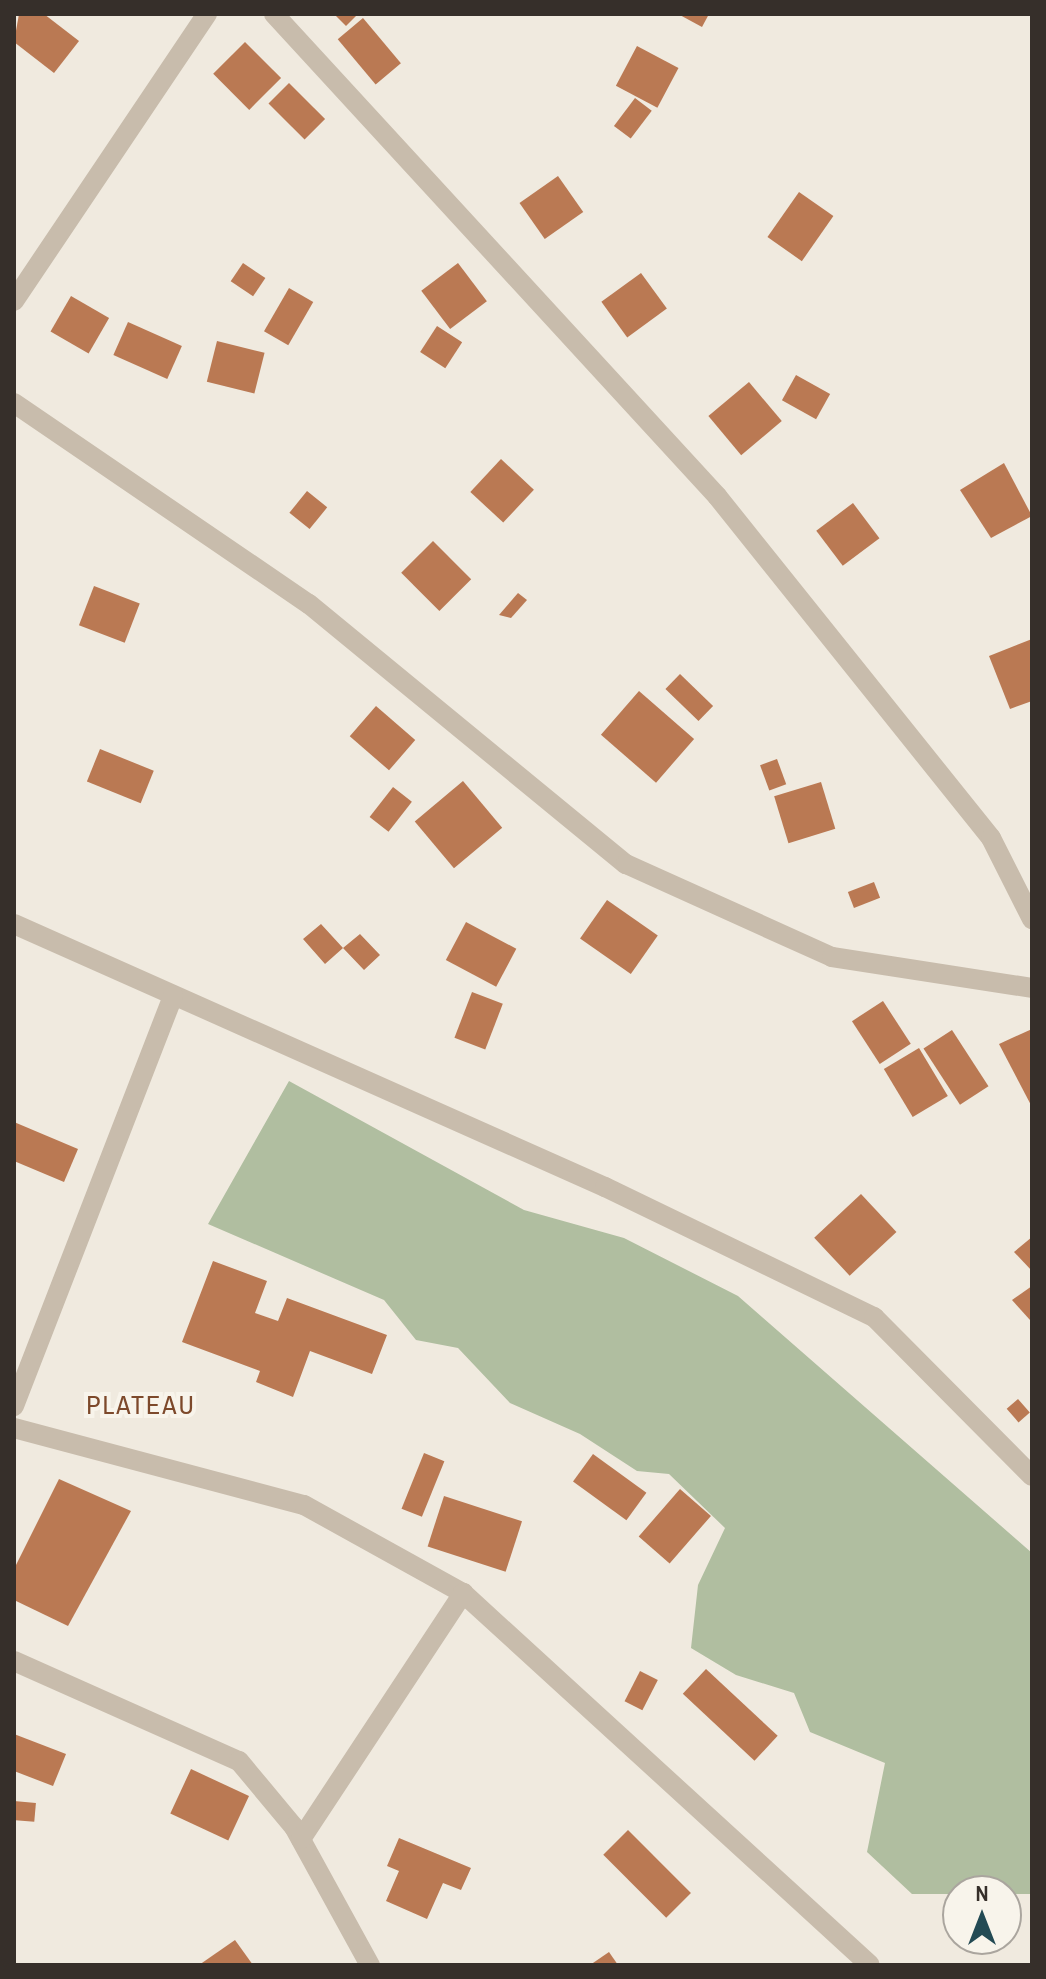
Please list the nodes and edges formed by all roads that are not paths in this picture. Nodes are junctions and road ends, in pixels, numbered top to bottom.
1 (207, 14) edge
2 (274, 14) edge
3 (14, 301) edge
4 (14, 403) edge
5 (1032, 919) edge
6 (14, 924) edge
7 (1032, 988) edge
8 (173, 996) junction
9 (14, 1406) edge
10 (14, 1428) edge
11 (1032, 1476) edge
12 (463, 1593) junction
13 (14, 1661) edge
14 (301, 1839) junction
15 (370, 1965) edge
16 (870, 1965) edge

1 - 3 street
2 - 5 street
4 - 7 street
6 - 8 street
8 - 9 street
8 - 11 street
10 - 12 street
12 - 14 street
12 - 16 street
13 - 14 street
14 - 15 street

